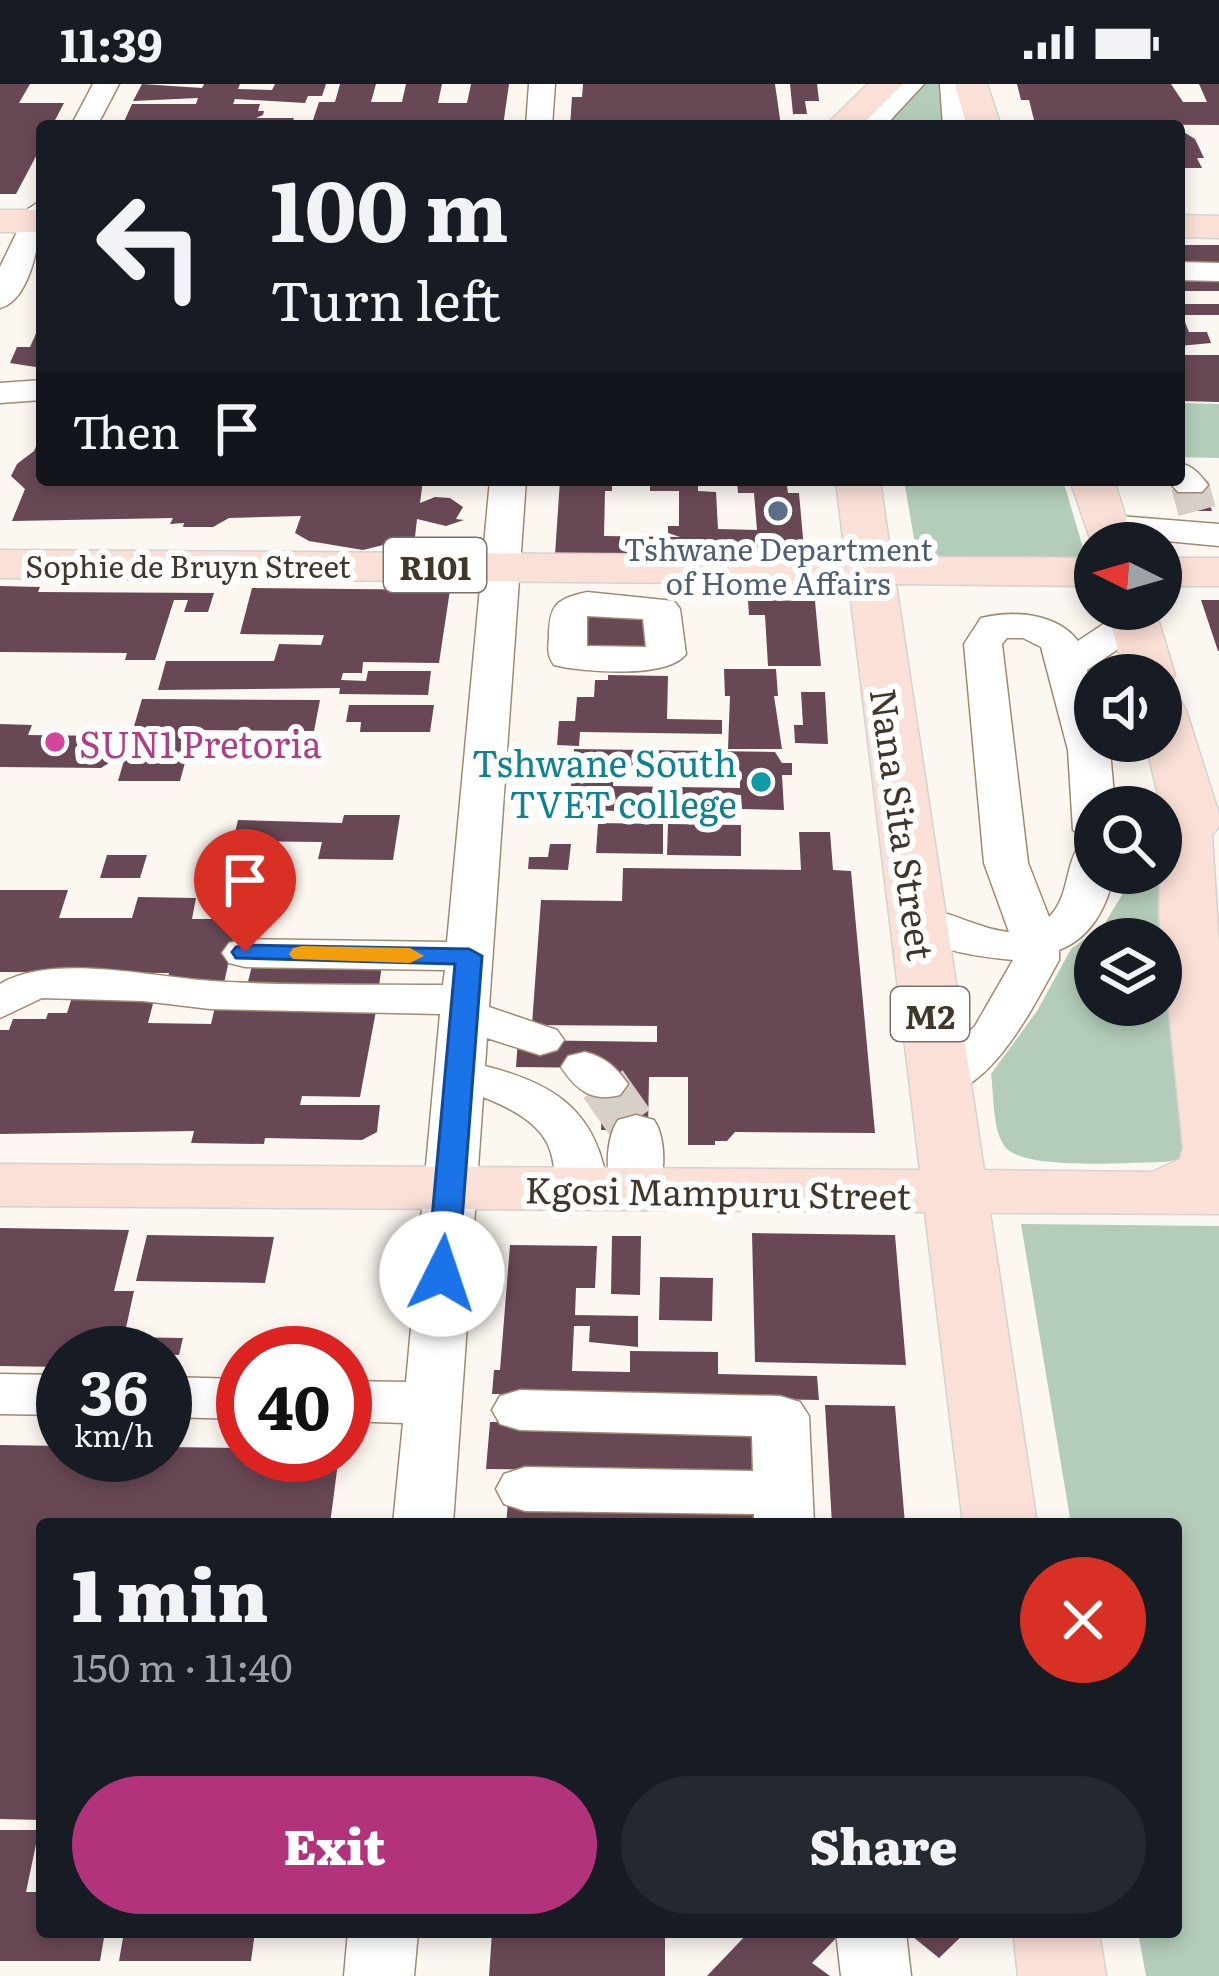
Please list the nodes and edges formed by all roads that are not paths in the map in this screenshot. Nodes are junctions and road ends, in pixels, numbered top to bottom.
1 (106, 84) edge
2 (542, 84) edge
3 (887, 84) edge
4 (911, 84) edge
5 (953, 84) edge
6 (971, 84) edge
7 (87, 120) edge
8 (539, 120) edge
9 (848, 120) edge
10 (876, 120) edge
11 (956, 120) edge
12 (968, 120) edge
13 (983, 120) edge
14 (30, 218) edge
15 (1185, 226) edge
16 (1219, 227) edge
17 (1185, 271) edge
18 (1219, 272) edge
19 (0, 299) edge
20 (36, 390) edge
21 (0, 393) edge
22 (508, 486) edge
23 (859, 486) edge
24 (1094, 486) edge
25 (1104, 522) edge
26 (1204, 525) edge
27 (1182, 549) edge
28 (0, 564) edge
29 (501, 565) junction
30 (602, 566) junction
31 (871, 568) junction
32 (1074, 572) edge
33 (628, 606) dead end
34 (1074, 680) edge
35 (1169, 762) edge
36 (1172, 762) edge
37 (1011, 881) junction
38 (1074, 890) edge
39 (1081, 894) edge
40 (1219, 904) edge
41 (916, 919) junction
42 (1035, 948) junction
43 (245, 952) dead end
44 (466, 990) junction
45 (0, 1004) edge
46 (540, 1040) dead end
47 (459, 1076) junction
48 (939, 1083) junction
49 (618, 1170) junction
50 (0, 1185) edge
51 (449, 1188) junction
52 (954, 1193) junction
53 (1219, 1193) edge
54 (1142, 1195) junction
55 (0, 1394) edge
56 (36, 1395) edge
57 (372, 1402) edge
58 (433, 1403) junction
59 (520, 1410) dead end
60 (525, 1489) dead end
61 (784, 1509) edge
62 (423, 1518) edge
63 (999, 1518) edge
64 (382, 1938) edge
65 (872, 1938) edge
66 (1057, 1938) edge
67 (379, 1976) edge
68 (876, 1976) edge
69 (1062, 1976) edge

1 - 7 street
2 - 8 street
3 - 9 main road
4 - 10 street
5 - 11 street
6 - 12 main road
6 - 13 main road
14 - 19 street
15 - 16 main road
17 - 18 street
20 - 21 street
22 - 29 street
23 - 31 main road, Nana Sita Street / M2
24 - 25 main road
26 - 27 main road
28 - 29 main road, Sophie de Bruyn Street / R101
29 - 30 main road, Sophie de Bruyn Street / R101
29 - 44 street
30 - 31 main road, Sophie de Bruyn Street / R101
30 - 33 street
31 - 32 main road, Sophie de Bruyn Street / R101
31 - 41 main road, Nana Sita Street / M2
34 - 37 street
35 - 54 main road
36 - 40 main road
37 - 38 street
37 - 42 street
39 - 42 street
41 - 42 street
41 - 48 main road, Nana Sita Street / M2
42 - 48 street
43 - 44 street
44 - 45 street
44 - 46 street
44 - 47 street
47 - 49 street
47 - 51 street
48 - 52 main road, Nana Sita Street / M2
49 - 51 main road, Kgosi Mampuru Street
49 - 52 main road, Kgosi Mampuru Street
50 - 51 main road, Kgosi Mampuru Street
51 - 58 street
52 - 54 main road, Kgosi Mampuru Street
52 - 63 main road, Nana Sita Street / M2
53 - 54 main road, Kgosi Mampuru Street
55 - 56 street
57 - 58 street
58 - 62 street
59 - 61 street
60 - 61 street
64 - 67 street
65 - 68 street
66 - 69 main road

